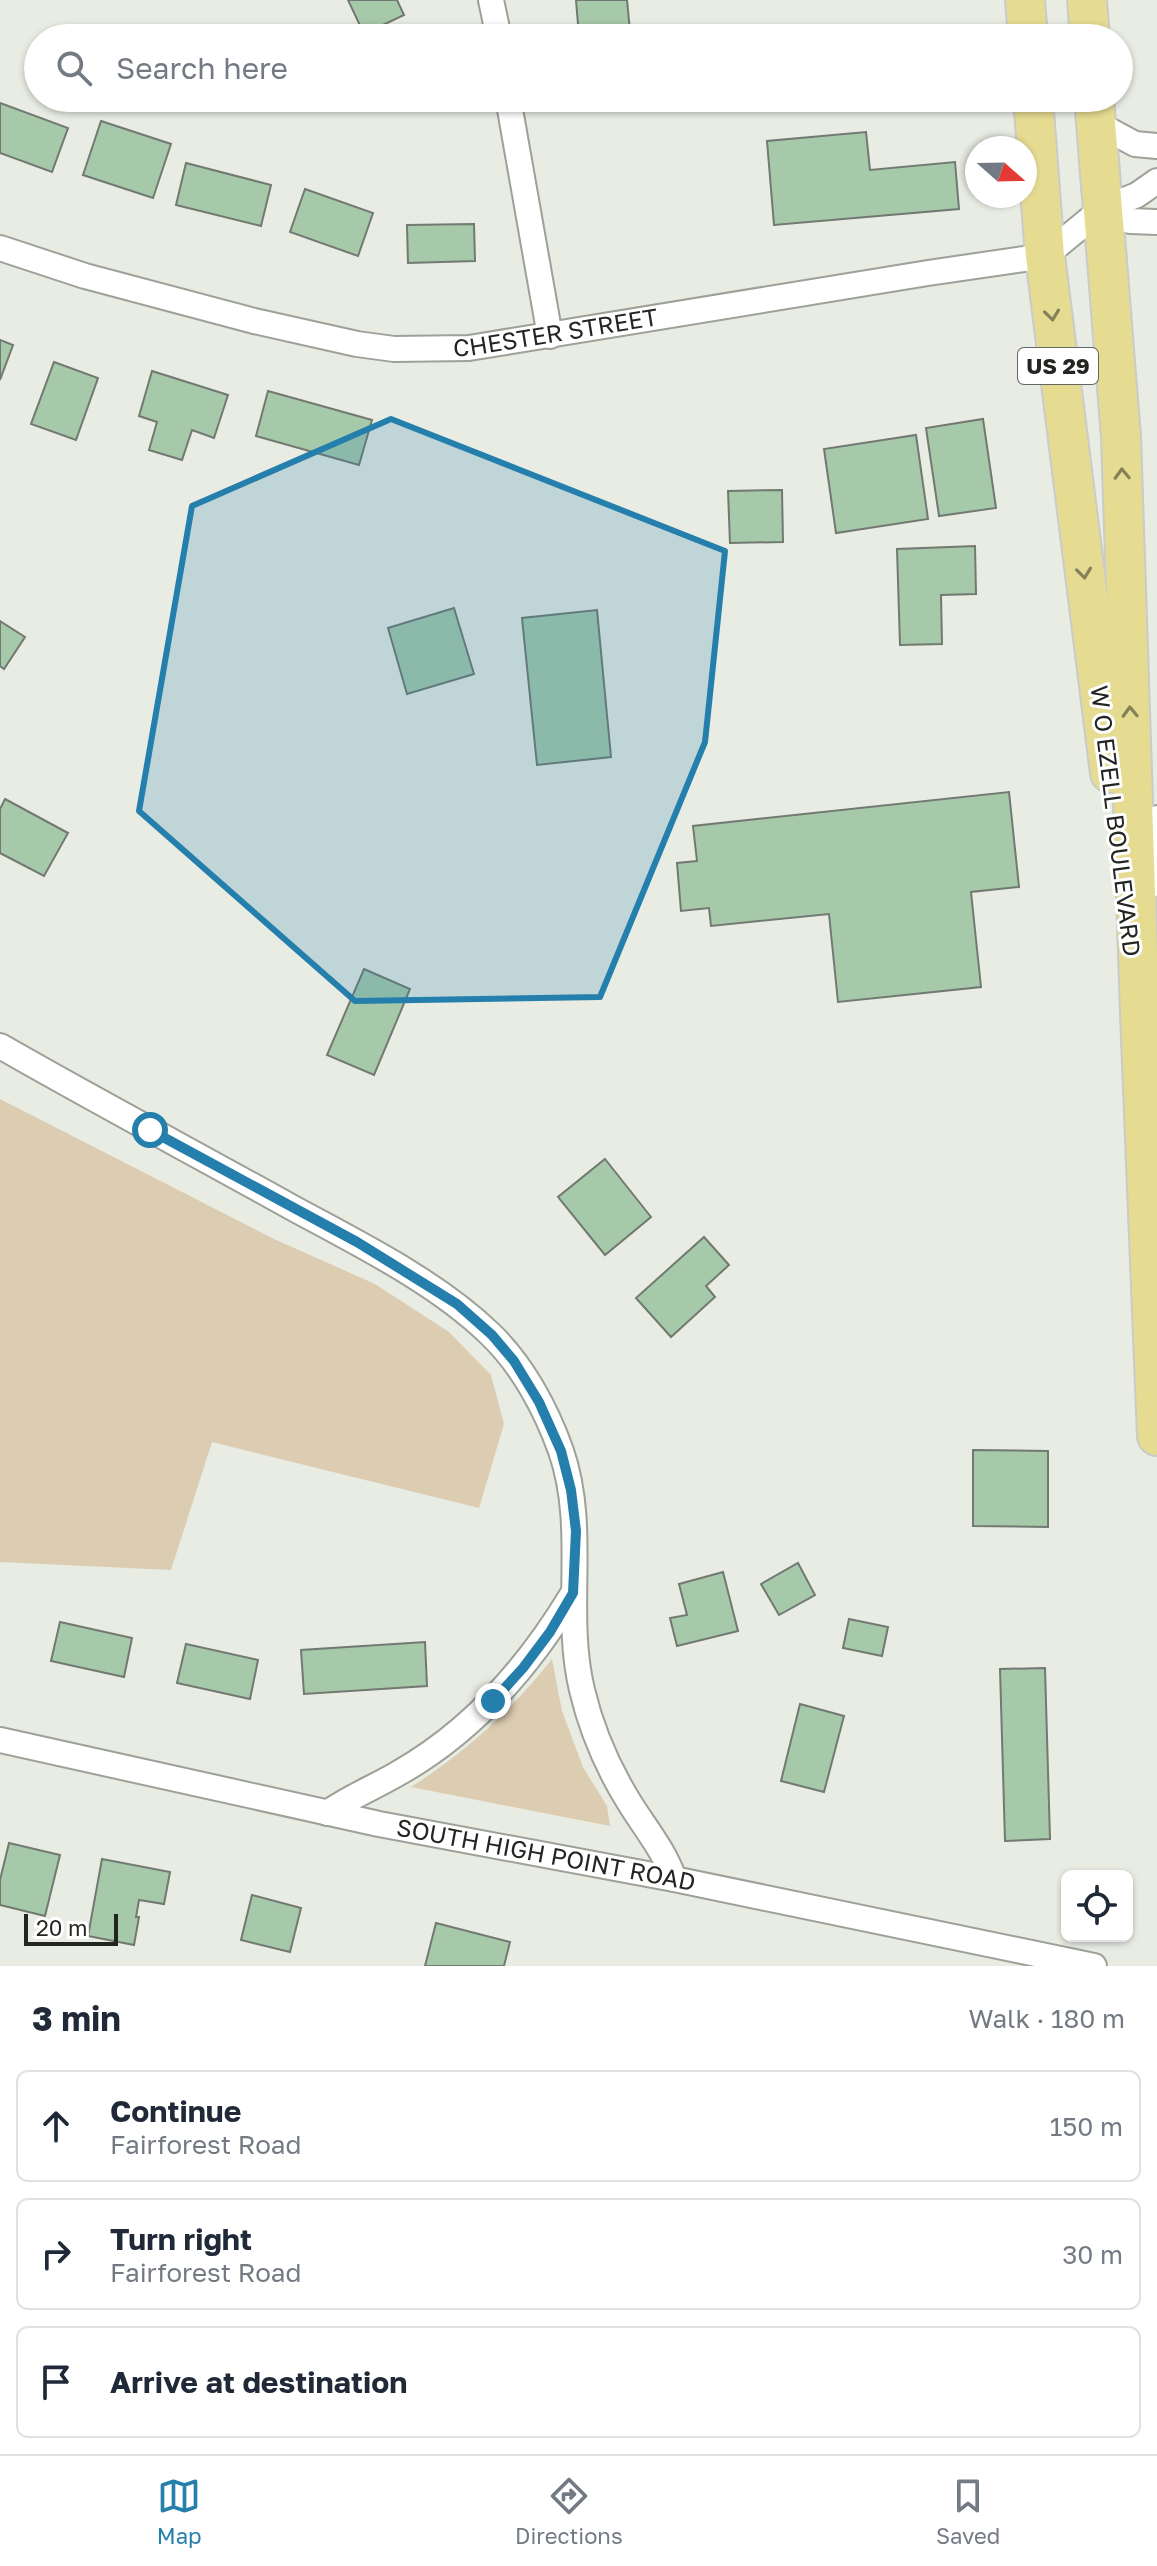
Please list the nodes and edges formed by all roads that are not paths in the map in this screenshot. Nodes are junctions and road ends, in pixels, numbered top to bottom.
1 (491, 0) edge
2 (1025, 0) edge
3 (1087, 0) edge
4 (496, 24) edge
5 (1027, 24) edge
6 (1089, 24) edge
7 (510, 112) edge
8 (1034, 112) edge
9 (1095, 112) edge
10 (1097, 112) edge
11 (1157, 146) edge
12 (1157, 181) edge
13 (1102, 209) junction
14 (1157, 222) edge
15 (0, 248) edge
16 (1045, 256) junction
17 (550, 336) junction
18 (1157, 818) edge
19 (1148, 1012) edge
20 (0, 1046) edge
21 (1157, 1436) edge
22 (573, 1593) junction
23 (0, 1740) edge
24 (327, 1813) junction
25 (674, 1879) junction
26 (1094, 1966) edge

1 - 4 street
2 - 5 main road
3 - 6 main road
7 - 17 street
8 - 16 main road, W O EZELL BOULEVARD / US 29
9 - 13 main road, W O EZELL BOULEVARD / US 29
10 - 11 street
12 - 13 street
13 - 14 street
13 - 16 street
19 -> 13 main road, W O EZELL BOULEVARD / US 29
15 - 17 street, CHESTER STREET
16 - 17 street, CHESTER STREET
16 -> 19 main road, W O EZELL BOULEVARD / US 29
18 - 19 street
19 - 21 main road, US 29
20 - 22 street
22 - 24 street
22 - 25 street
23 - 24 street, SOUTH HIGH POINT ROAD
24 - 25 street, SOUTH HIGH POINT ROAD
25 - 26 street, SOUTH HIGH POINT ROAD

